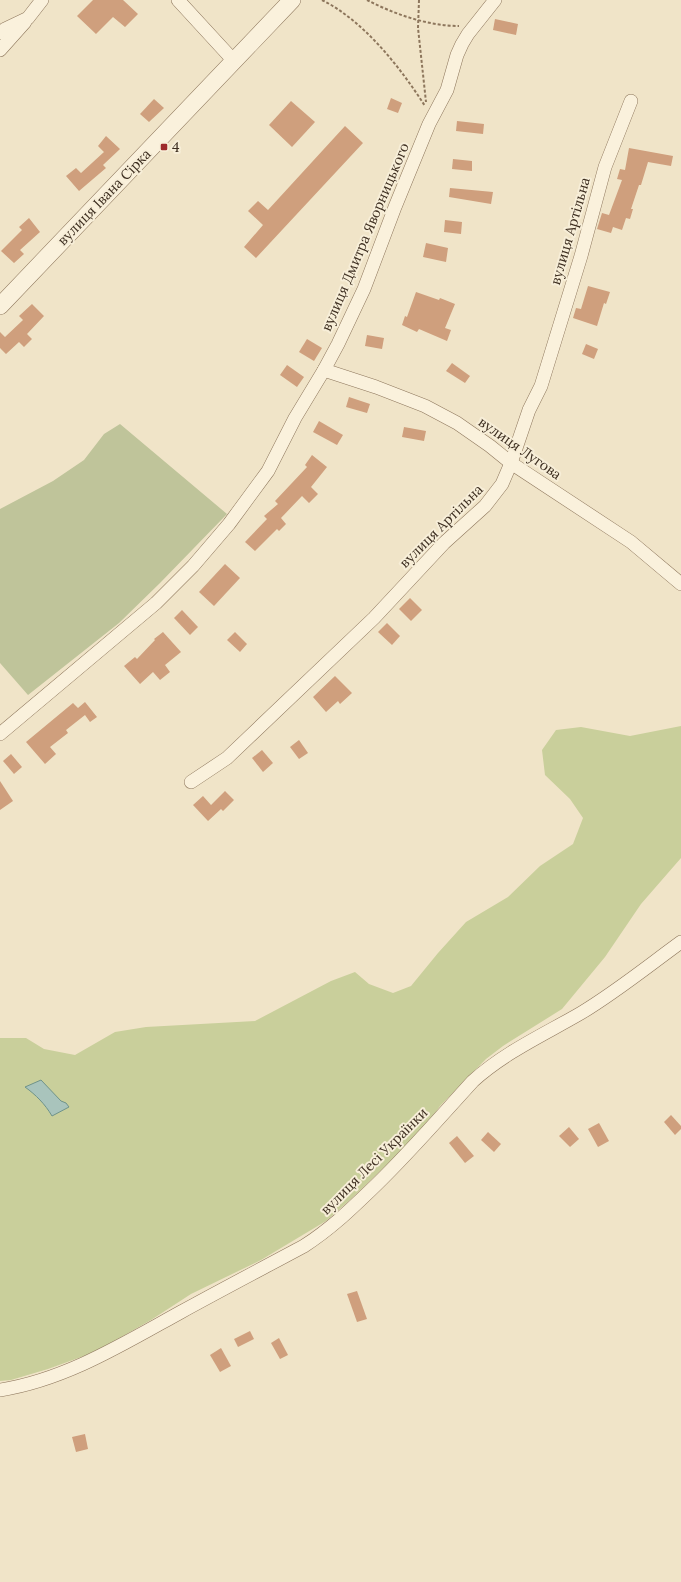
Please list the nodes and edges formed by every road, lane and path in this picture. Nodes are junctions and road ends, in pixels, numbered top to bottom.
1 (42, 0) edge
2 (178, 0) edge
3 (292, 0) edge
4 (322, 0) edge
5 (368, 0) edge
6 (419, 0) edge
7 (495, 0) edge
8 (28, 18) junction
9 (418, 19) junction
10 (474, 26) junction
11 (0, 33) edge
12 (0, 50) edge
13 (234, 61) junction
14 (631, 101) dead end
15 (0, 306) edge
16 (324, 370) junction
17 (511, 463) junction
18 (681, 584) edge
19 (0, 734) edge
20 (192, 782) dead end
21 (681, 942) edge
22 (0, 1390) edge

1 - 8 street
2 - 13 street
3 - 13 street, вулиця Івана Сірка
4 - 9 path
5 - 9 path
6 - 9 path
7 - 10 street, вулиця Дмитра Яворницького
8 - 11 street
8 - 12 street
9 - 10 path
10 - 16 street, вулиця Дмитра Яворницького
13 - 15 street, вулиця Івана Сірка
14 - 17 street, вулиця Артільна
16 - 17 street, вулиця Лугова
16 - 19 street, вулиця Дмитра Яворницького
17 - 18 street, вулиця Лугова
17 - 20 street, вулиця Артільна
21 - 22 street, вулиця Лесі Українки

